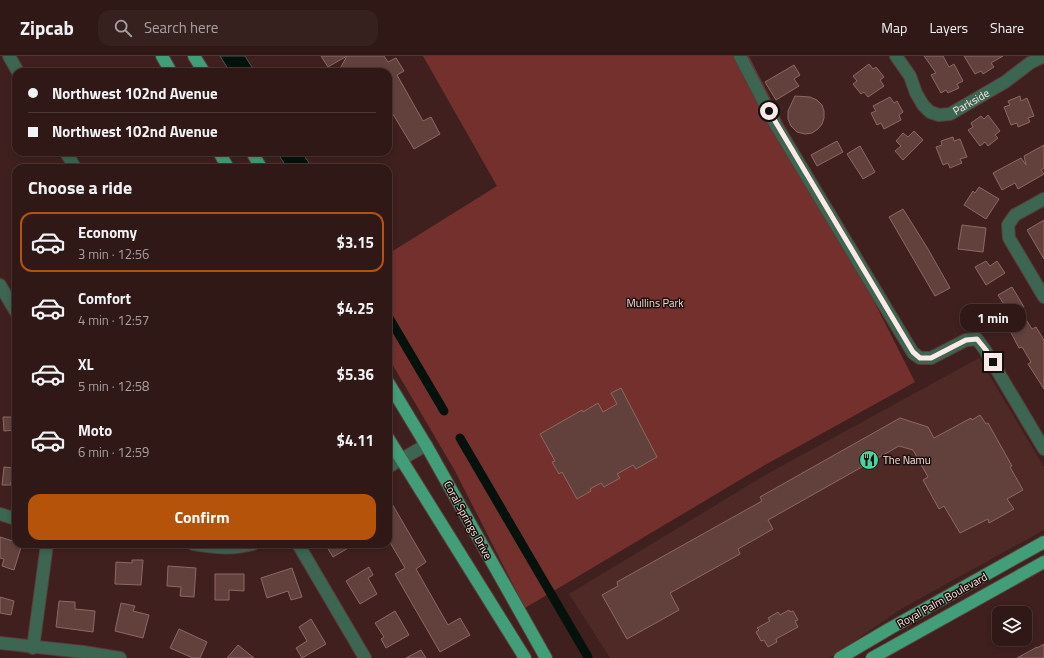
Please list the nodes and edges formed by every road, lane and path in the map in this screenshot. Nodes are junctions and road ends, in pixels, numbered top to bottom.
1 (9, 56) edge
2 (162, 56) edge
3 (194, 56) edge
4 (740, 56) edge
5 (896, 56) edge
6 (1044, 56) edge
7 (16, 68) edge
8 (169, 68) edge
9 (202, 68) edge
10 (1044, 199) edge
11 (0, 285) edge
12 (1044, 297) edge
13 (12, 305) edge
14 (392, 389) edge
15 (392, 445) edge
16 (426, 445) junction
17 (1044, 449) edge
18 (400, 460) junction
19 (392, 465) edge
20 (0, 514) edge
21 (12, 517) edge
22 (1044, 542) edge
23 (46, 548) edge
24 (300, 548) edge
25 (1044, 562) edge
26 (0, 643) edge
27 (33, 648) junction
28 (120, 658) edge
29 (365, 658) edge
30 (525, 658) edge
31 (546, 658) edge
32 (840, 658) edge
33 (872, 658) edge

1 - 7 street
2 - 8 main road
3 - 9 main road
4 - 17 street
5 - 6 street, Parkside
10 - 12 street
11 - 13 street
14 - 16 main road, Coral Springs Drive
15 - 18 main road, Coral Springs Drive
16 - 18 street
16 - 31 main road, Coral Springs Drive
18 - 19 street
18 - 30 main road, Coral Springs Drive
20 - 21 street
22 - 32 main road, Royal Palm Boulevard
23 - 27 street
24 - 29 street
25 - 33 main road, Royal Palm Boulevard
26 - 27 street
27 - 28 street

